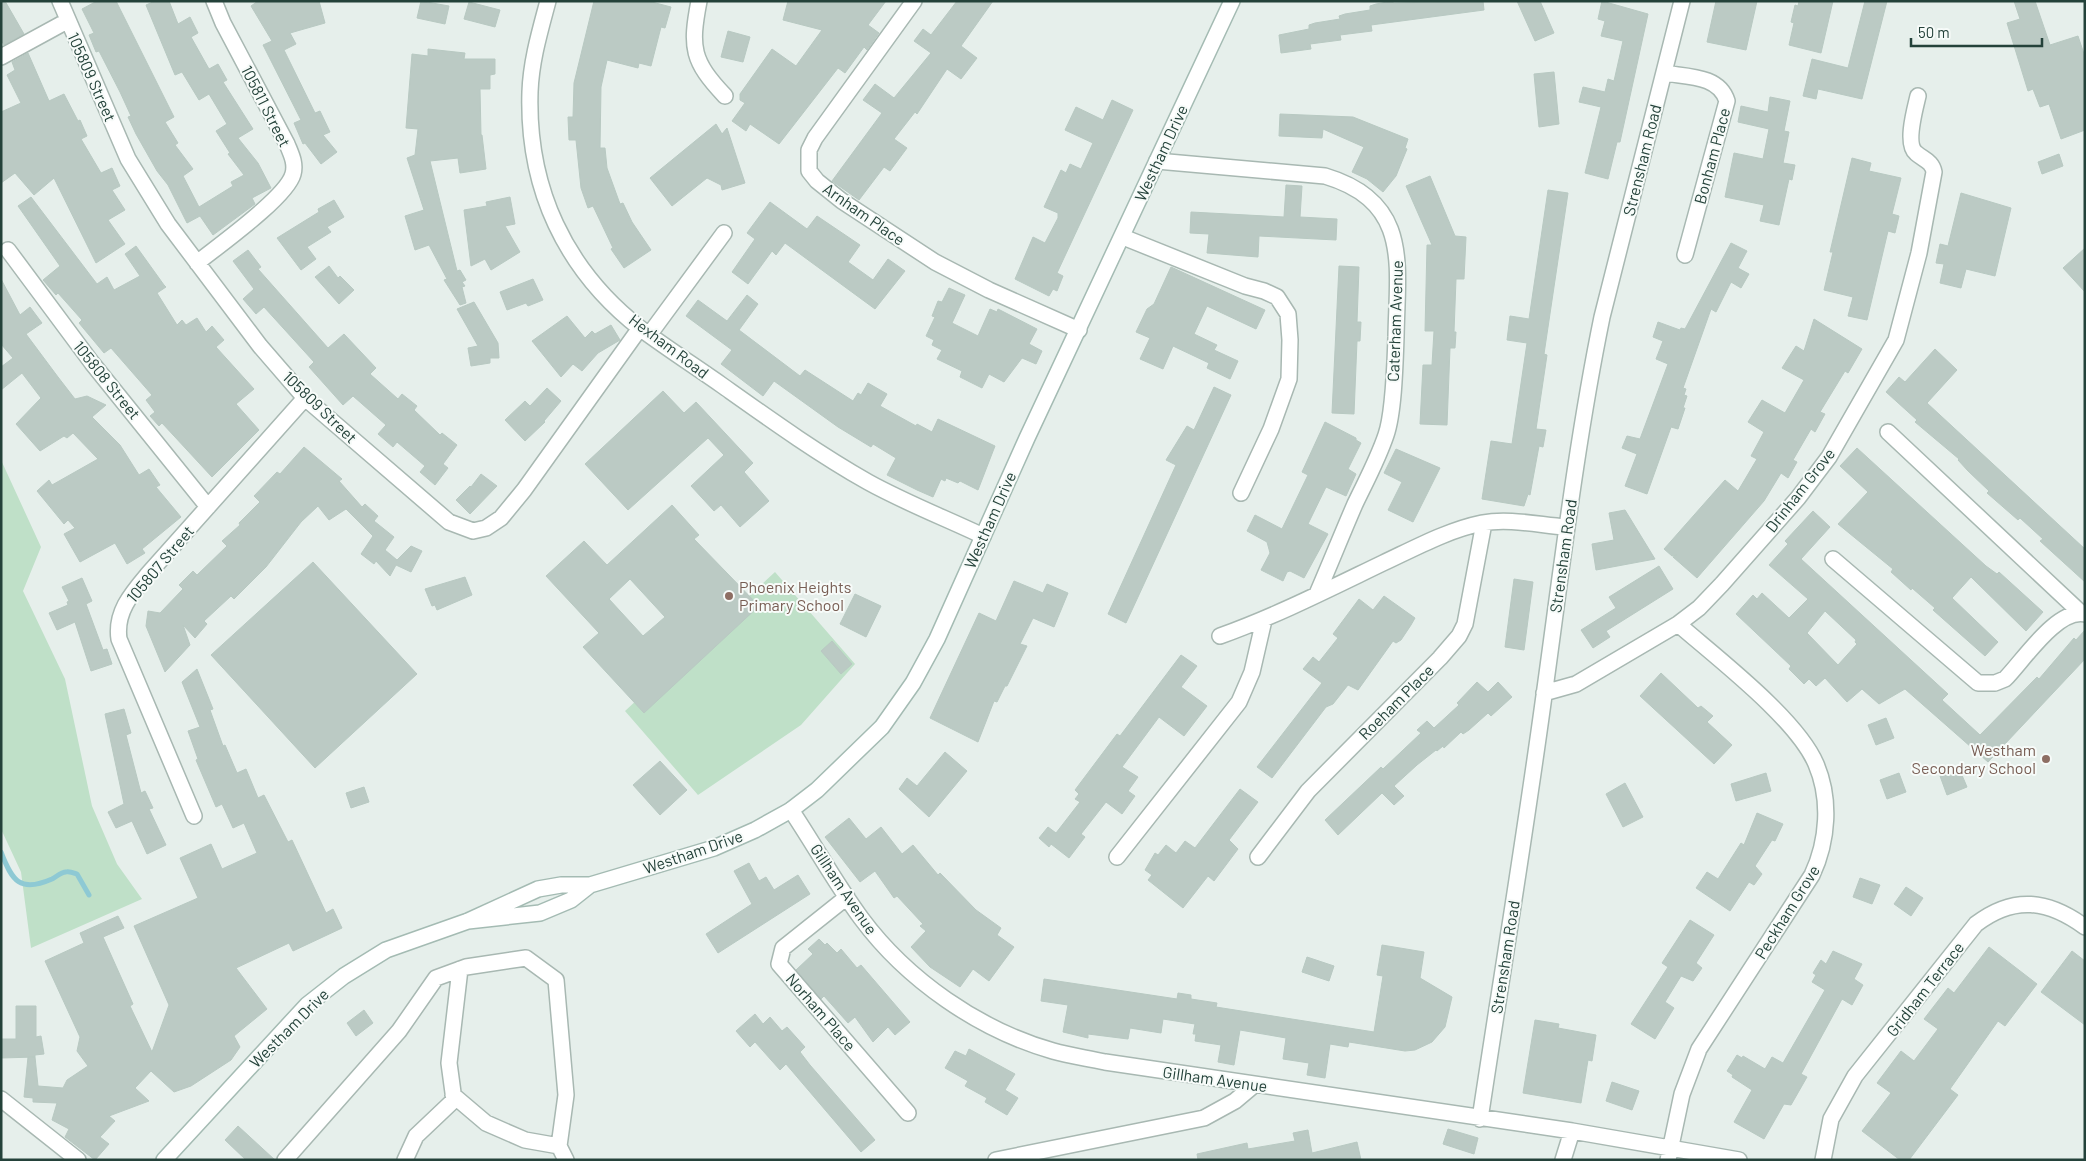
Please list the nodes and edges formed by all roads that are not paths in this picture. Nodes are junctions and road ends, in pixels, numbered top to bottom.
1 (60, 1) edge
2 (214, 1) edge
3 (548, 1) edge
4 (699, 1) edge
5 (914, 1) edge
6 (1232, 1) edge
7 (1682, 1) edge
8 (67, 21) junction
9 (1, 57) edge
10 (1664, 72) junction
11 (724, 96) dead end
12 (1918, 96) dead end
13 (1157, 161) junction
14 (724, 233) dead end
15 (1123, 237) junction
16 (8, 250) dead end
17 (1685, 255) dead end
18 (197, 263) junction
19 (1079, 330) junction
20 (645, 331) junction
21 (306, 398) junction
22 (1888, 432) dead end
23 (1241, 493) dead end
24 (208, 507) junction
25 (1484, 523) junction
26 (1566, 527) junction
27 (982, 536) junction
28 (1832, 559) dead end
29 (1317, 594) junction
30 (2083, 613) edge
31 (1264, 620) junction
32 (1678, 624) junction
33 (1220, 636) dead end
34 (1544, 693) junction
35 (791, 810) junction
36 (194, 816) dead end
37 (1258, 856) dead end
38 (1117, 857) dead end
39 (590, 885) junction
40 (847, 897) junction
41 (468, 922) junction
42 (2085, 927) edge
43 (460, 969) junction
44 (1254, 1085) junction
45 (453, 1095) junction
46 (1, 1100) edge
47 (908, 1113) dead end
48 (1480, 1119) junction
49 (1572, 1131) junction
50 (562, 1153) edge
51 (1669, 1154) edge
52 (78, 1160) edge
53 (164, 1160) edge
54 (285, 1160) edge
55 (405, 1160) edge
56 (996, 1160) edge
57 (1563, 1160) edge
58 (1739, 1160) edge
59 (1823, 1160) edge

1 - 8 street, 105809 Street
2 - 18 street, 105811 Street
3 - 20 street, Hexham Road
4 - 11 street
5 - 19 street, Arnham Place
6 - 13 street, Westham Drive
7 - 10 street, Strensham Road
8 - 9 street, 105809 Street
8 - 18 street, 105809 Street
10 - 17 street, Bonham Place
10 - 26 street, Strensham Road
12 - 32 street, Drinham Grove
13 - 15 street, Westham Drive
13 - 29 street, Caterham Avenue
14 - 20 street, 105809 Street
15 - 19 street, Westham Drive
15 - 23 street
16 - 24 street, 105808 Street
18 - 21 street, 105809 Street
19 - 27 street, Westham Drive
20 - 21 street, 105809 Street
20 - 27 street, Hexham Road
21 - 24 street, 105807 Street
22 - 30 street
24 - 36 street, 105807 Street
25 - 26 street
25 - 29 street
25 - 37 street, Roeham Place
26 - 34 street, Strensham Road
27 - 35 street, Westham Drive
28 - 30 street
29 - 31 street
31 - 33 street
31 - 38 street
32 - 34 street, Drinham Grove
32 - 51 street, Peckham Grove
34 - 48 street, Strensham Road
35 - 39 street, Westham Drive
35 - 40 street, Gillham Avenue
39 - 41 street, Westham Drive
39 - 41 street, Westham Drive
40 - 44 street, Gillham Avenue
40 - 47 street, Norham Place
41 - 53 street, Westham Drive
42 - 59 street, Gridham Terrace
43 - 45 street
43 - 50 street
43 - 54 street
44 - 48 street, Gillham Avenue
44 - 56 street
45 - 50 street
45 - 55 street
46 - 52 street
48 - 49 street, Gillham Avenue
49 - 51 street, Gillham Avenue
49 - 57 street
51 - 58 street, Gillham Avenue

